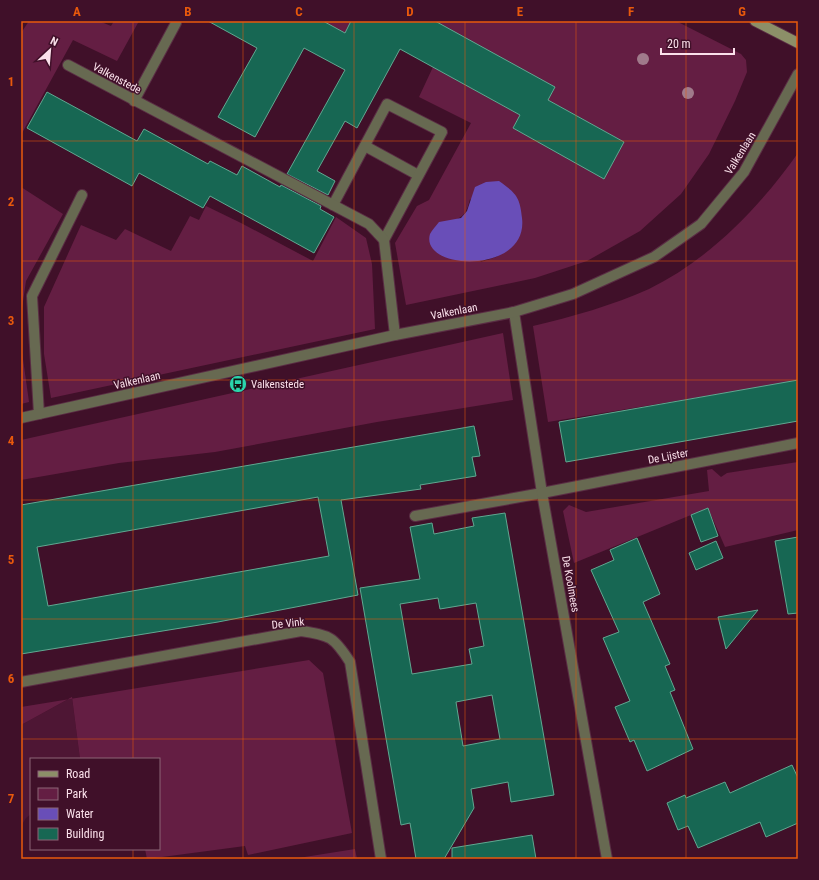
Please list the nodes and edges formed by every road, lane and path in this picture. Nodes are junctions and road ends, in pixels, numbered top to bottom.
1 (755, 21) edge
2 (176, 23) dead end
3 (798, 43) edge
4 (68, 65) dead end
5 (798, 74) edge
6 (134, 101) junction
7 (365, 146) junction
8 (418, 175) junction
9 (82, 195) dead end
10 (333, 205) junction
11 (384, 240) junction
12 (514, 312) junction
13 (395, 335) junction
14 (39, 414) junction
15 (21, 418) edge
16 (798, 443) edge
17 (542, 493) junction
18 (415, 516) dead end
19 (21, 682) edge
20 (382, 859) edge
21 (607, 859) edge

1 - 3 main road
2 - 6 street
4 - 6 street, Valkenstede
5 - 12 street, Valkenlaan
6 - 10 street, Valkenstede
7 - 8 street
7 - 8 street
7 - 10 street
8 - 11 street
9 - 14 street
10 - 11 street, Valkenstede
11 - 13 street
12 - 13 street, Valkenlaan
12 - 17 street, De Koolmees
13 - 14 street, Valkenlaan
14 - 15 street, Valkenlaan
16 - 17 street, De Lijster
17 - 18 street, De Lijster
17 - 21 street, De Koolmees
19 - 20 street, De Vink

